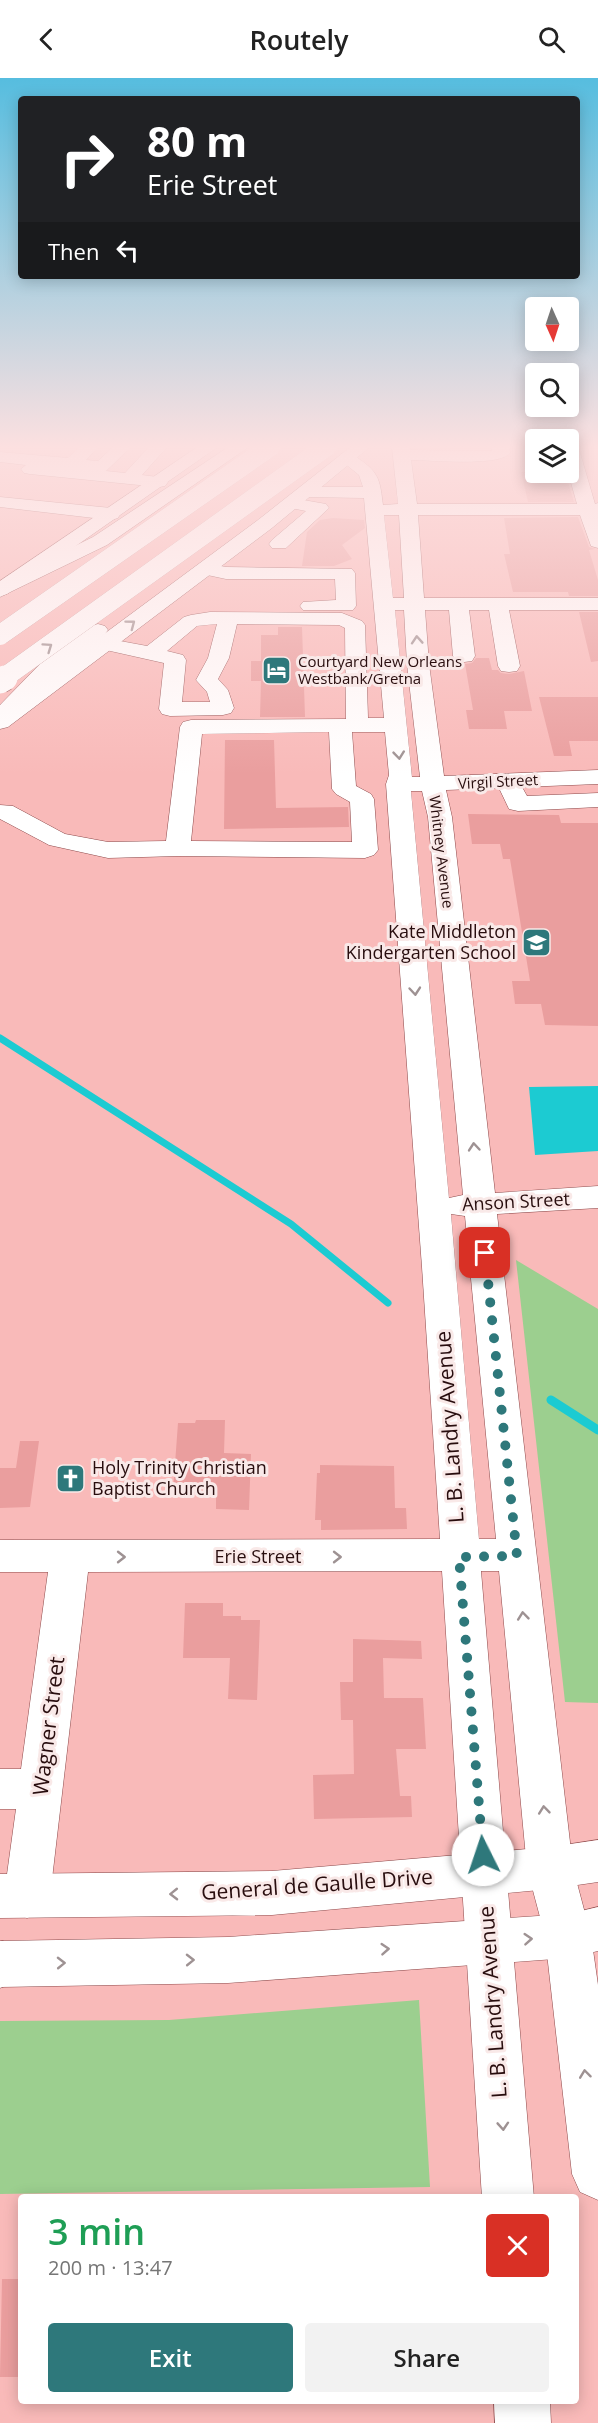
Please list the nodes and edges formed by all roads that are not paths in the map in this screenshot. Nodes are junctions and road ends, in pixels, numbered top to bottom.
1 (73, 555) edge
2 (114, 555) edge
3 (181, 555) edge
4 (205, 555) edge
5 (223, 555) edge
6 (264, 555) edge
7 (379, 555) edge
8 (411, 555) edge
9 (205, 569) junction
10 (242, 573) junction
11 (183, 585) junction
12 (345, 589) junction
13 (0, 591) edge
14 (158, 604) junction
15 (414, 604) junction
16 (458, 604) junction
17 (498, 604) junction
18 (598, 604) edge
19 (384, 605) junction
20 (228, 619) junction
21 (0, 635) edge
22 (101, 637) junction
23 (151, 653) junction
24 (464, 656) dead end
25 (219, 659) junction
26 (175, 660) junction
27 (509, 666) dead end
28 (0, 681) edge
29 (223, 717) junction
30 (0, 720) edge
31 (349, 725) junction
32 (396, 725) junction
33 (598, 777) edge
34 (508, 781) junction
35 (398, 784) junction
36 (433, 785) junction
37 (598, 800) edge
38 (1, 805) edge
39 (178, 848) junction
40 (598, 1197) edge
41 (480, 1205) junction
42 (433, 1206) junction
43 (439, 1267) joint
44 (0, 1556) edge
45 (69, 1556) junction
46 (517, 1556) junction
47 (459, 1557) junction
48 (21, 1789) edge
49 (598, 1861) edge
50 (550, 1868) junction
51 (484, 1873) junction
52 (14, 1896) edge
53 (583, 1932) edge
54 (489, 1942) junction
55 (1, 1965) edge
56 (598, 2174) edge
57 (508, 2194) edge
58 (522, 2404) edge
59 (523, 2423) edge

1 - 13 main road
2 - 21 main road, bridge
28 -> 3 main road, bridge
4 - 22 main road
5 - 9 main road
6 - 10 main road
7 - 19 main road, Whitney Avenue
8 - 15 main road, Whitney Avenue
9 - 10 main road
9 - 11 main road
10 - 12 main road
11 - 12 main road
11 - 14 main road
12 - 14 main road
22 -> 14 main road
15 - 16 main road
15 - 19 main road
36 -> 15 main road, Whitney Avenue
16 - 17 main road
16 - 24 main road
17 - 18 main road
17 - 27 main road
19 - 32 main road, Whitney Avenue
20 - 23 main road
20 - 25 main road
20 - 31 main road
22 - 23 main road
22 - 30 main road
23 - 26 main road
25 - 26 main road
25 - 29 main road
26 - 29 main road
29 - 31 main road
29 - 39 main road
31 - 32 main road
31 - 39 main road
32 -> 35 main road, Whitney Avenue
33 - 34 main road, Virgil Street
34 - 36 main road, Virgil Street
34 - 37 main road
35 - 36 main road, Virgil Street
35 -> 42 main road, Whitney Avenue
41 -> 36 main road, Whitney Avenue
38 - 39 main road
40 - 41 main road, Anson Street
41 - 42 main road, Anson Street
41 - 46 main road, Whitney Avenue
42 - 43 main road, Whitney Avenue
43 - 47 main road, L. B. Landry Avenue
44 - 45 main road, Erie Street
45 -> 47 main road, Erie Street
45 - 48 main road, Wagner Street
46 - 47 main road, Erie Street
50 -> 46 main road
47 - 51 main road, L. B. Landry Avenue
48 - 52 main road, Wagner Street
49 - 50 main road, General de Gaulle Drive
50 - 51 main road, General de Gaulle Drive
50 - 53 main road
51 -> 52 main road, General de Gaulle Drive
51 - 54 main road, L. B. Landry Avenue
54 -> 53 main road
56 -> 53 main road
55 -> 54 main road
54 -> 57 main road, L. B. Landry Avenue
58 - 59 main road

